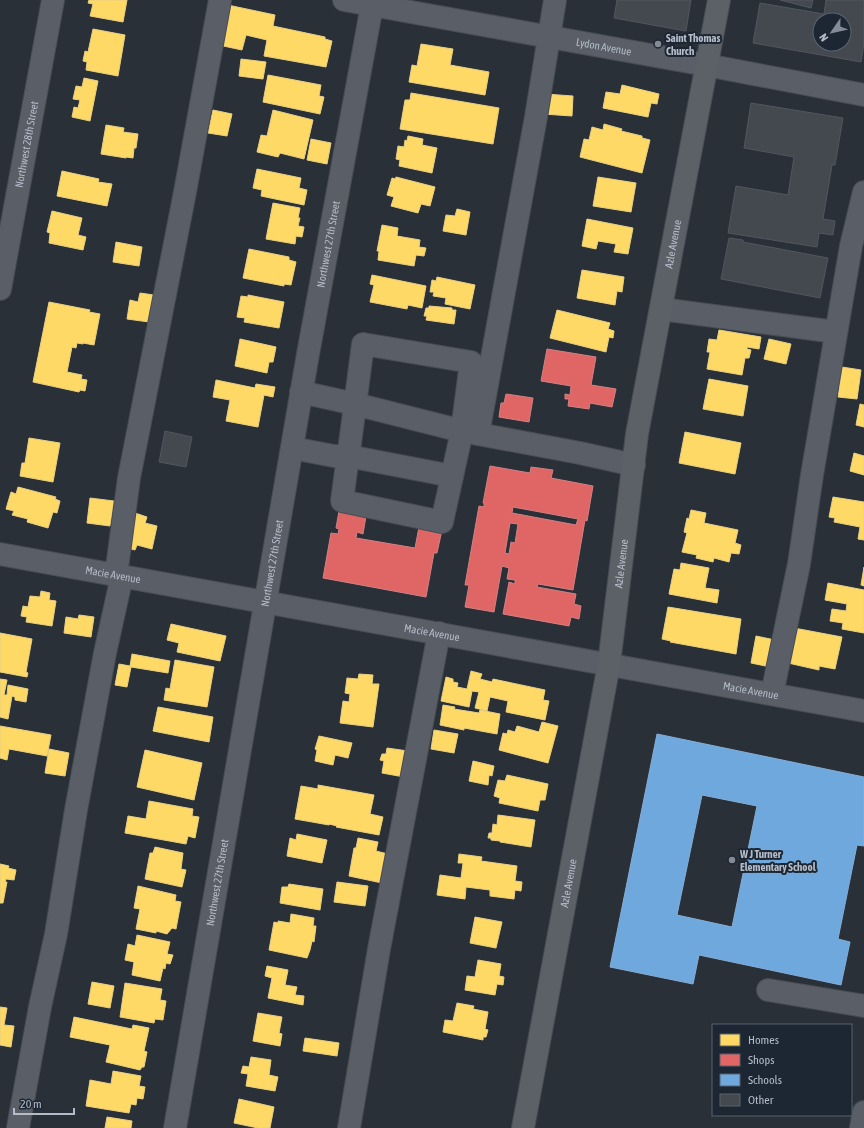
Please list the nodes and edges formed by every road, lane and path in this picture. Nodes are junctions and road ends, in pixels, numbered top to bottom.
1 (53, 0) edge
2 (220, 0) edge
3 (344, 0) edge
4 (555, 0) edge
5 (719, 0) edge
6 (373, 3) edge
7 (549, 37) junction
8 (706, 65) junction
9 (864, 95) edge
10 (864, 192) edge
11 (0, 289) edge
12 (661, 309) junction
13 (836, 332) junction
14 (301, 392) junction
15 (355, 404) junction
16 (470, 432) junction
17 (292, 448) junction
18 (348, 456) junction
19 (634, 465) junction
20 (452, 476) junction
21 (0, 554) edge
22 (119, 575) junction
23 (265, 602) junction
24 (439, 633) junction
25 (609, 664) junction
26 (772, 694) junction
27 (864, 711) edge
28 (768, 990) dead end
29 (864, 1006) edge
30 (852, 1101) edge
31 (864, 1103) edge
32 (864, 1112) edge
33 (18, 1128) edge
34 (175, 1128) edge
35 (349, 1128) edge
36 (523, 1128) edge
37 (861, 1128) edge

1 - 11 street, Northwest 28th Street
2 - 22 street
3 - 6 street, Lydon Avenue
4 - 7 street
5 - 8 main road, Azle Avenue
6 - 7 street, Lydon Avenue
6 - 14 street, Northwest 27th Street
7 - 8 street, Lydon Avenue
7 - 16 street
8 - 9 street, Lydon Avenue
8 - 12 main road, Azle Avenue
10 - 13 street
12 - 13 street
12 - 19 main road, Azle Avenue
13 - 26 street
14 - 15 street
14 - 17 street, Northwest 27th Street
15 - 16 street
15 - 16 street
15 - 18 street
16 - 19 street
16 - 20 street
17 - 18 street
17 - 23 street, Northwest 27th Street
18 - 20 street
18 - 20 street
19 - 25 main road, Azle Avenue
21 - 22 street, Macie Avenue
22 - 23 street, Macie Avenue
22 - 33 street
23 - 24 street, Macie Avenue
23 - 34 street, Northwest 27th Street
24 - 25 street, Macie Avenue
24 - 35 street
25 - 26 street, Macie Avenue
25 - 36 main road, Azle Avenue
26 - 27 street, Macie Avenue
28 - 29 street
30 - 31 street
32 - 37 street

